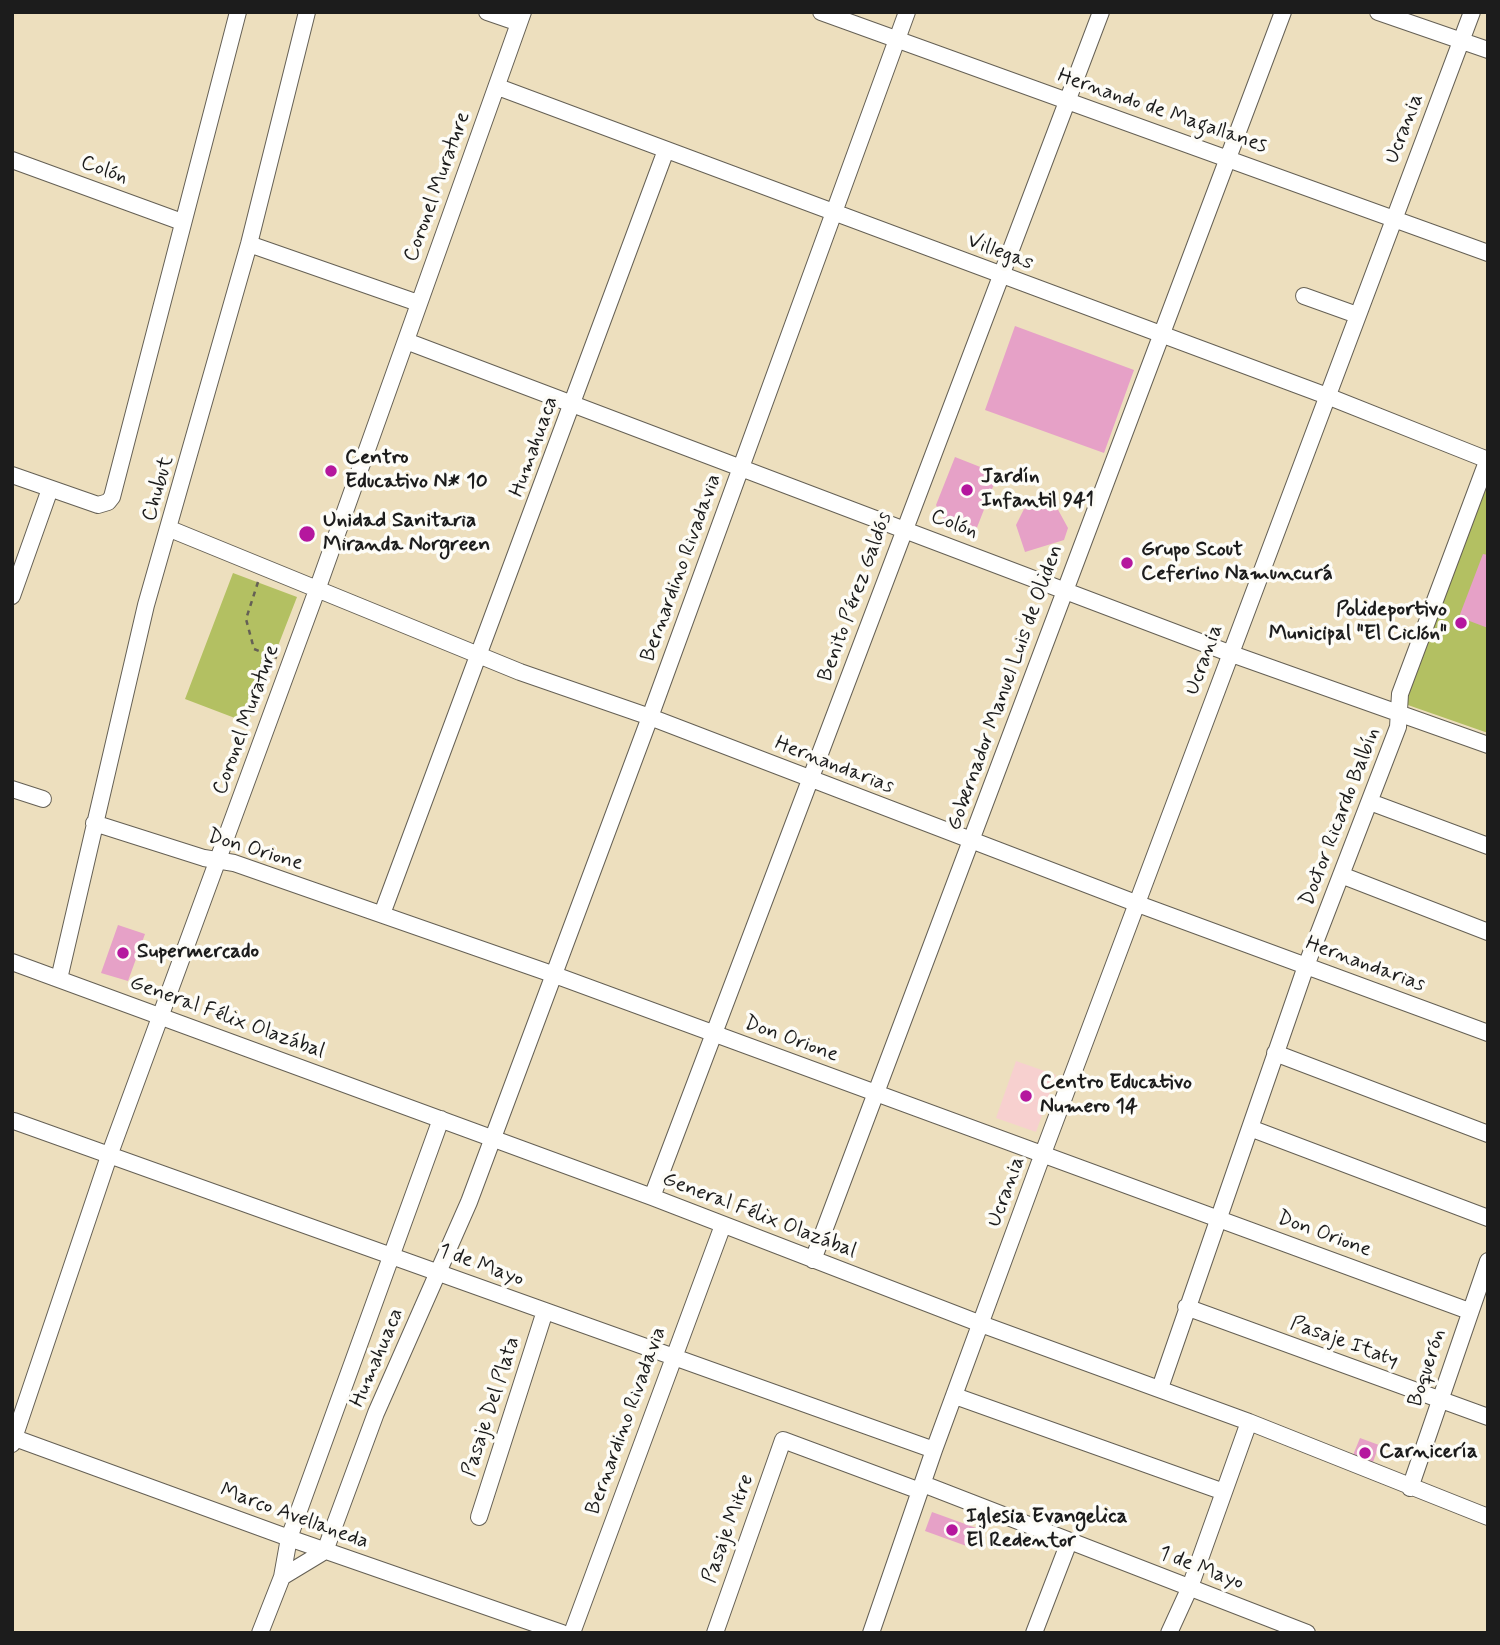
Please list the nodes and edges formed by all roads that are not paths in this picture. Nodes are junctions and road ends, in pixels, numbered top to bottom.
1 (238, 12) edge
2 (307, 12) edge
3 (486, 12) edge
4 (821, 12) edge
5 (907, 12) edge
6 (1101, 12) edge
7 (1283, 12) edge
8 (1378, 12) edge
9 (1472, 12) edge
10 (521, 18) edge
11 (898, 41) junction
12 (1461, 41) junction
13 (1488, 50) edge
14 (498, 87) junction
15 (1067, 100) junction
16 (666, 150) junction
17 (1228, 157) junction
18 (12, 160) edge
19 (833, 212) junction
20 (1393, 218) junction
21 (182, 222) junction
22 (249, 244) junction
23 (1488, 253) edge
24 (1000, 276) junction
25 (1304, 296) dead end
26 (418, 303) junction
27 (1357, 315) junction
28 (1160, 334) junction
29 (406, 341) junction
30 (1327, 396) junction
31 (573, 404) junction
32 (1488, 460) edge
33 (741, 468) junction
34 (12, 475) edge
35 (50, 489) junction
36 (904, 528) junction
37 (170, 529) junction
38 (1065, 589) junction
39 (317, 590) junction
40 (12, 596) edge
41 (1229, 653) junction
42 (479, 656) junction
43 (1397, 712) junction
44 (650, 718) junction
45 (1488, 746) edge
46 (810, 780) junction
47 (12, 789) edge
48 (43, 799) dead end
49 (1370, 802) junction
50 (94, 823) junction
51 (973, 841) junction
52 (1488, 846) edge
53 (218, 860) junction
54 (1341, 875) junction
55 (1138, 904) junction
56 (382, 914) junction
57 (1488, 932) edge
58 (12, 962) edge
59 (1306, 966) junction
60 (552, 974) junction
61 (59, 979) junction
62 (160, 1017) junction
63 (1488, 1032) edge
64 (712, 1033) junction
65 (1275, 1053) junction
66 (876, 1094) junction
67 (441, 1119) junction
68 (14, 1121) edge
69 (1250, 1128) junction
70 (1488, 1134) edge
71 (493, 1137) junction
72 (109, 1156) junction
73 (1042, 1156) junction
74 (652, 1197) junction
75 (1217, 1217) junction
76 (1488, 1218) edge
77 (723, 1225) junction
78 (389, 1256) junction
79 (813, 1260) junction
80 (1488, 1261) edge
81 (439, 1272) junction
82 (1186, 1307) junction
83 (545, 1311) junction
84 (1469, 1311) junction
85 (981, 1324) junction
86 (672, 1357) junction
87 (1160, 1388) junction
88 (955, 1396) junction
89 (1439, 1401) junction
90 (1488, 1417) edge
91 (1249, 1422) junction
92 (13, 1439) edge
93 (783, 1440) joint
94 (934, 1450) junction
95 (921, 1488) junction
96 (1410, 1488) junction
97 (1224, 1492) junction
98 (479, 1517) dead end
99 (1488, 1517) edge
100 (289, 1538) junction
101 (1069, 1542) junction
102 (325, 1551) junction
103 (282, 1577) junction
104 (1190, 1587) junction
105 (260, 1633) edge
106 (562, 1633) edge
107 (572, 1633) edge
108 (715, 1633) edge
109 (871, 1633) edge
110 (1034, 1633) edge
111 (1169, 1633) edge
112 (1307, 1633) edge

1 - 21 street, Chubut
2 - 22 street, Chubut
3 - 10 street
4 - 11 street, Hernando de Magallanes
5 - 11 street, Bernardino Rivadavia
6 - 15 street, Benito Pérez Galdós
7 - 17 street, Gobernador Manuel Luis de Oliden
8 - 12 street
9 - 12 street, Ucrania
10 - 14 street, Coronel Murature
11 - 15 street, Hernando de Magallanes
11 - 19 street, Bernardino Rivadavia
12 - 13 street
12 - 20 street, Ucrania
14 - 16 street, Villegas
14 - 26 street, Coronel Murature
15 - 17 street, Hernando de Magallanes
15 - 24 street, Benito Pérez Galdós
16 - 19 street, Villegas
16 - 31 street, Humahuaca
17 - 20 street, Hernando de Magallanes
17 - 28 street, Gobernador Manuel Luis de Oliden
18 - 21 street, Colón
19 - 24 street, Villegas
19 - 33 street, Bernardino Rivadavia
20 - 23 street, Hernando de Magallanes
20 - 27 street, Ucrania
21 - 35 street, Chubut
22 - 26 street
22 - 37 street, Chubut
24 - 28 street, Villegas
24 - 36 street, Benito Pérez Galdós
25 - 27 street
26 - 29 street, Coronel Murature
27 - 30 street, Ucrania
28 - 30 street, Villegas
28 - 38 street, Gobernador Manuel Luis de Oliden
29 - 31 street, Colón
29 - 39 street, Coronel Murature
30 - 32 street, Villegas
30 - 41 street, Ucrania
31 - 33 street, Colón
31 - 42 street, Humahuaca
32 - 43 street, Doctor Ricardo Balbín
33 - 36 street, Colón
33 - 44 street, Bernardino Rivadavia
34 - 35 street
35 - 40 street
36 - 38 street, Colón
36 - 46 street, Benito Pérez Galdós
37 - 39 street, Hernandarias
37 - 50 street, Chubut
38 - 41 street, Colón
38 - 51 street, Gobernador Manuel Luis de Oliden
39 - 42 street, Hernandarias
39 - 53 street, Coronel Murature
41 - 43 street, Colón
41 - 55 street, Ucrania
42 - 44 street, Hernandarias
42 - 56 street, Humahuaca
43 - 45 street, Colón
43 - 49 street, Doctor Ricardo Balbín
44 - 46 street, Hernandarias
44 - 60 street, Bernardino Rivadavia
46 - 51 street, Hernandarias
46 - 64 street, Benito Pérez Galdós
47 - 48 street
49 - 52 street
49 - 54 street, Doctor Ricardo Balbín
50 - 53 street, Don Orione
50 - 61 street, Chubut
51 - 55 street, Hernandarias
51 - 66 street, Gobernador Manuel Luis de Oliden
53 - 56 street, Don Orione
53 - 62 street, Coronel Murature
54 - 57 street
54 - 59 street, Doctor Ricardo Balbín
55 - 59 street, Hernandarias
55 - 73 street, Ucrania
56 - 60 street, Don Orione
58 - 61 street, General Félix Olazábal
59 - 63 street, Hernandarias
59 - 65 street, Doctor Ricardo Balbín
60 - 64 street, Don Orione
60 - 71 street, Bernardino Rivadavia
61 - 62 street, General Félix Olazábal
62 - 67 street, General Félix Olazábal
62 - 72 street, Coronel Murature
64 - 66 street, Don Orione
64 - 74 street, Benito Pérez Galdós
65 - 69 street, Doctor Ricardo Balbín
65 - 70 street
66 - 73 street, Don Orione
66 - 79 street, Gobernador Manuel Luis de Oliden
67 - 71 street, General Félix Olazábal
67 - 78 street, Humahuaca
68 - 72 street, 1 de Mayo
69 - 75 street, Doctor Ricardo Balbín
69 - 76 street
71 - 74 street, General Félix Olazábal
71 - 81 street, Humahuaca
72 - 78 street, 1 de Mayo
72 - 92 street, Coronel Murature
73 - 75 street, Don Orione
73 - 85 street, Ucrania
74 - 77 street, General Félix Olazábal
75 - 82 street, Doctor Ricardo Balbín
75 - 84 street, Don Orione
77 - 79 street, General Félix Olazábal
77 - 86 street, Bernardino Rivadavia
78 - 81 street, 1 de Mayo
78 - 100 street, Humahuaca
79 - 85 street, General Félix Olazábal
80 - 84 street, Boquerón
81 - 83 street, 1 de Mayo
81 - 102 street, Humahuaca
82 - 87 street, Doctor Ricardo Balbín
82 - 89 street, Pasaje Itaty
83 - 86 street, 1 de Mayo
83 - 98 street, Pasaje Del Plata
84 - 89 street, Boquerón
85 - 87 street, General Félix Olazábal
85 - 88 street
86 - 94 street, 1 de Mayo
86 - 107 street, Bernardino Rivadavia
87 - 91 street, General Félix Olazábal
88 - 94 street
88 - 97 street
89 - 90 street, Pasaje Itaty
89 - 96 street, Boquerón
91 - 96 street, General Félix Olazábal
91 - 97 street
92 - 100 street, Marco Avellaneda
93 - 95 street, 1 de Mayo
93 - 108 street, Pasaje Mitre
94 - 95 street
95 - 101 street, 1 de Mayo
95 - 109 street
96 - 99 street, General Félix Olazábal
97 - 104 street
100 - 102 street, Marco Avellaneda
100 - 103 street, Humahuaca
101 - 104 street, 1 de Mayo
101 - 110 street
102 - 103 street
102 - 106 street, Marco Avellaneda
103 - 105 street, Humahuaca
104 - 111 street
104 - 112 street, 1 de Mayo

